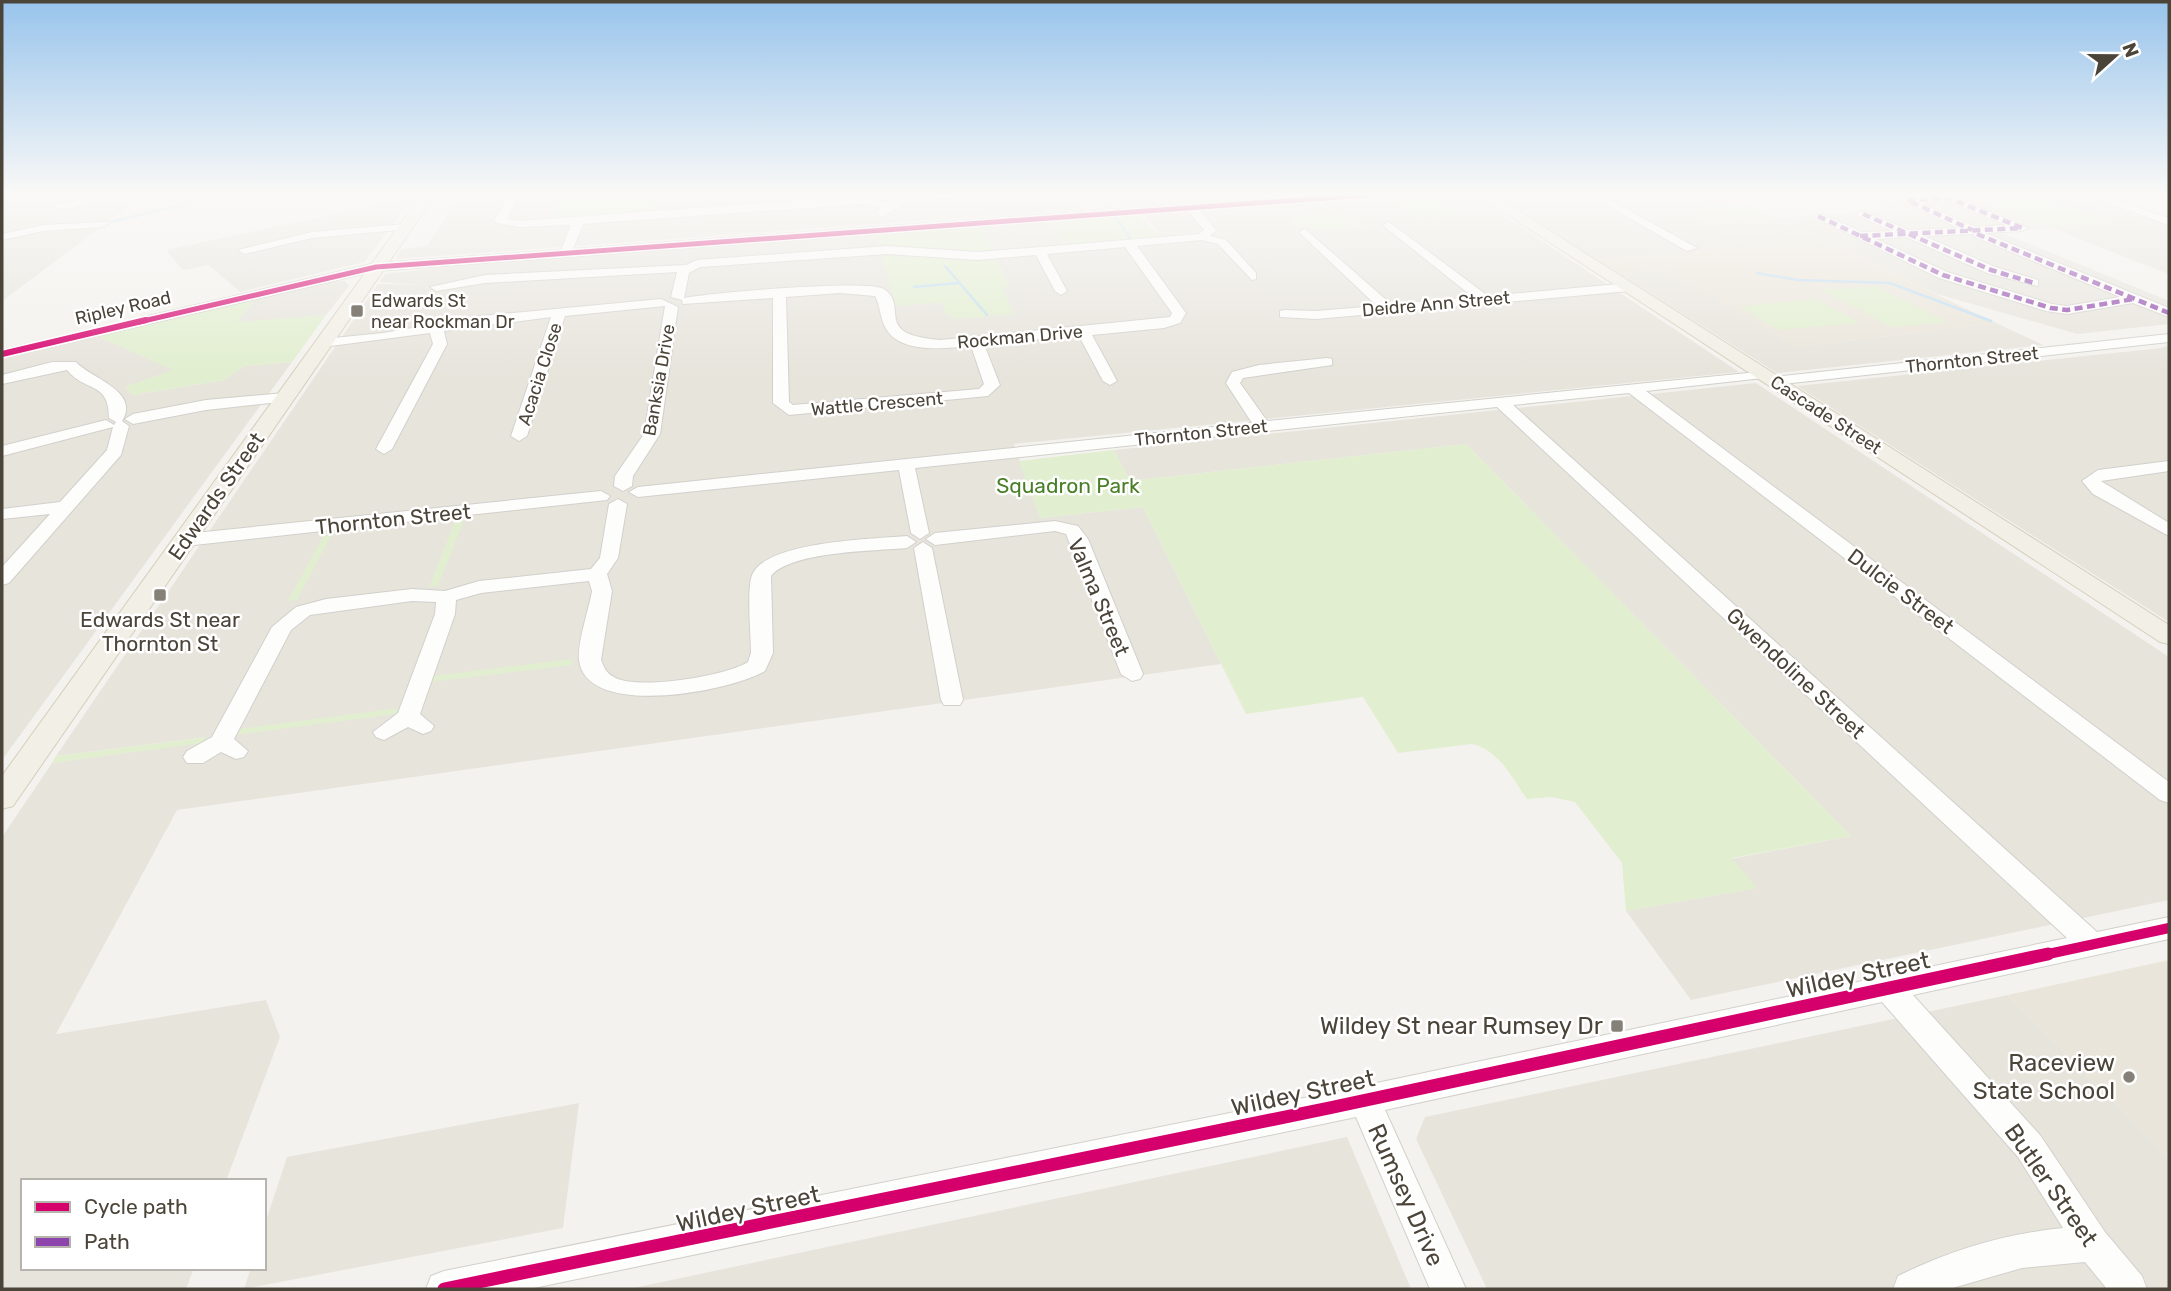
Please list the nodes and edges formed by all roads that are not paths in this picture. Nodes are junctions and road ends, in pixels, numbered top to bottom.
1 (381, 254) edge
2 (531, 254) edge
3 (829, 254) edge
4 (952, 254) edge
5 (996, 254) edge
6 (1042, 254) edge
7 (1136, 254) edge
8 (1232, 254) edge
9 (1329, 254) edge
10 (1426, 254) edge
11 (1578, 254) edge
12 (1899, 254) edge
13 (1955, 254) edge
14 (2028, 254) edge
15 (685, 268) junction
16 (365, 272) junction
17 (1252, 276) dead end
18 (2034, 283) dead end
19 (436, 287) dead end
20 (1629, 287) junction
21 (261, 291) junction
22 (1061, 291) dead end
23 (779, 294) junction
24 (2134, 299) junction
25 (1485, 300) junction
26 (675, 302) junction
27 (1387, 308) junction
28 (560, 313) junction
29 (2169, 313) edge
30 (1285, 314) dead end
31 (436, 328) junction
32 (1084, 332) junction
33 (2169, 338) edge
34 (976, 341) junction
35 (2138, 342) junction
36 (323, 343) junction
37 (2, 354) edge
38 (2169, 356) edge
39 (1327, 362) dead end
40 (1769, 377) junction
41 (2, 380) edge
42 (1110, 381) dead end
43 (1633, 388) junction
44 (284, 398) junction
45 (1501, 402) junction
46 (119, 422) junction
47 (1262, 426) junction
48 (519, 436) dead end
49 (384, 449) dead end
50 (2, 451) edge
51 (906, 464) junction
52 (2169, 466) edge
53 (620, 495) junction
54 (65, 507) junction
55 (2, 514) edge
56 (2169, 530) edge
57 (185, 540) junction
58 (921, 541) junction
59 (597, 573) junction
60 (2, 579) edge
61 (446, 597) junction
62 (2169, 636) edge
63 (1132, 674) dead end
64 (952, 700) dead end
65 (384, 732) dead end
66 (195, 757) dead end
67 (6, 786) edge
68 (2169, 794) edge
69 (2169, 928) edge
70 (2092, 944) junction
71 (1888, 988) junction
72 (1364, 1100) junction
73 (2093, 1244) junction
74 (444, 1289) edge
75 (1448, 1289) edge
76 (1910, 1289) edge
77 (2129, 1289) edge

1 - 16 main road, Edwards Street
2 - 16 street
3 - 15 street
4 - 5 street
6 - 22 street
7 - 32 street, Rockman Drive
8 - 17 street
9 - 27 street
10 - 25 street
11 - 20 main road, Cascade Street
12 - 24 street
13 - 18 street
14 - 24 street
15 - 19 street
15 - 26 street, Banksia Drive
16 - 21 street, Ripley Road
16 - 21 street
16 - 36 main road, Edwards Street
20 - 25 street, Deidre Ann Street
20 - 40 main road, Cascade Street
21 - 37 street, Ripley Road
23 - 26 street, Rockman Drive
23 - 34 street, Rockman Drive
23 - 34 street, Wattle Crescent
24 - 29 street
25 - 27 street, Deidre Ann Street
26 - 28 street, Rockman Drive
26 - 53 street, Banksia Drive
27 - 30 street, Deidre Ann Street
28 - 31 street, Rockman Drive
28 - 48 street, Acacia Close
31 - 36 street, Rockman Drive
31 - 49 street
32 - 34 street, Rockman Drive
32 - 42 street
33 - 35 street, Thornton Street
35 - 38 street
35 - 40 street, Thornton Street
36 - 44 main road, Edwards Street
39 - 47 street
40 - 43 street, Thornton Street
40 - 62 main road, Cascade Street
41 - 46 street
43 - 45 street, Thornton Street
43 - 68 street, Dulcie Street
44 - 46 street
44 - 57 main road, Edwards Street
45 - 47 street, Thornton Street
45 - 70 street, Gwendoline Street
46 - 50 street
46 - 54 street
47 - 51 street, Thornton Street
51 - 53 street, Thornton Street
51 - 58 street
52 - 56 street
53 - 57 street, Thornton Street
53 - 59 street, Banksia Drive
54 - 55 street
54 - 60 street
57 - 67 main road, Edwards Street
58 - 59 street
58 - 63 street, Valma Street
58 - 64 street
59 - 61 street
61 - 65 street
61 - 66 street
69 - 70 street, Wildey Street
70 - 71 street, Wildey Street
71 - 72 street, Wildey Street
71 - 73 street, Butler Street
72 - 74 street, Wildey Street
72 - 75 street, Rumsey Drive
73 - 76 street
73 - 77 street, Butler Street

